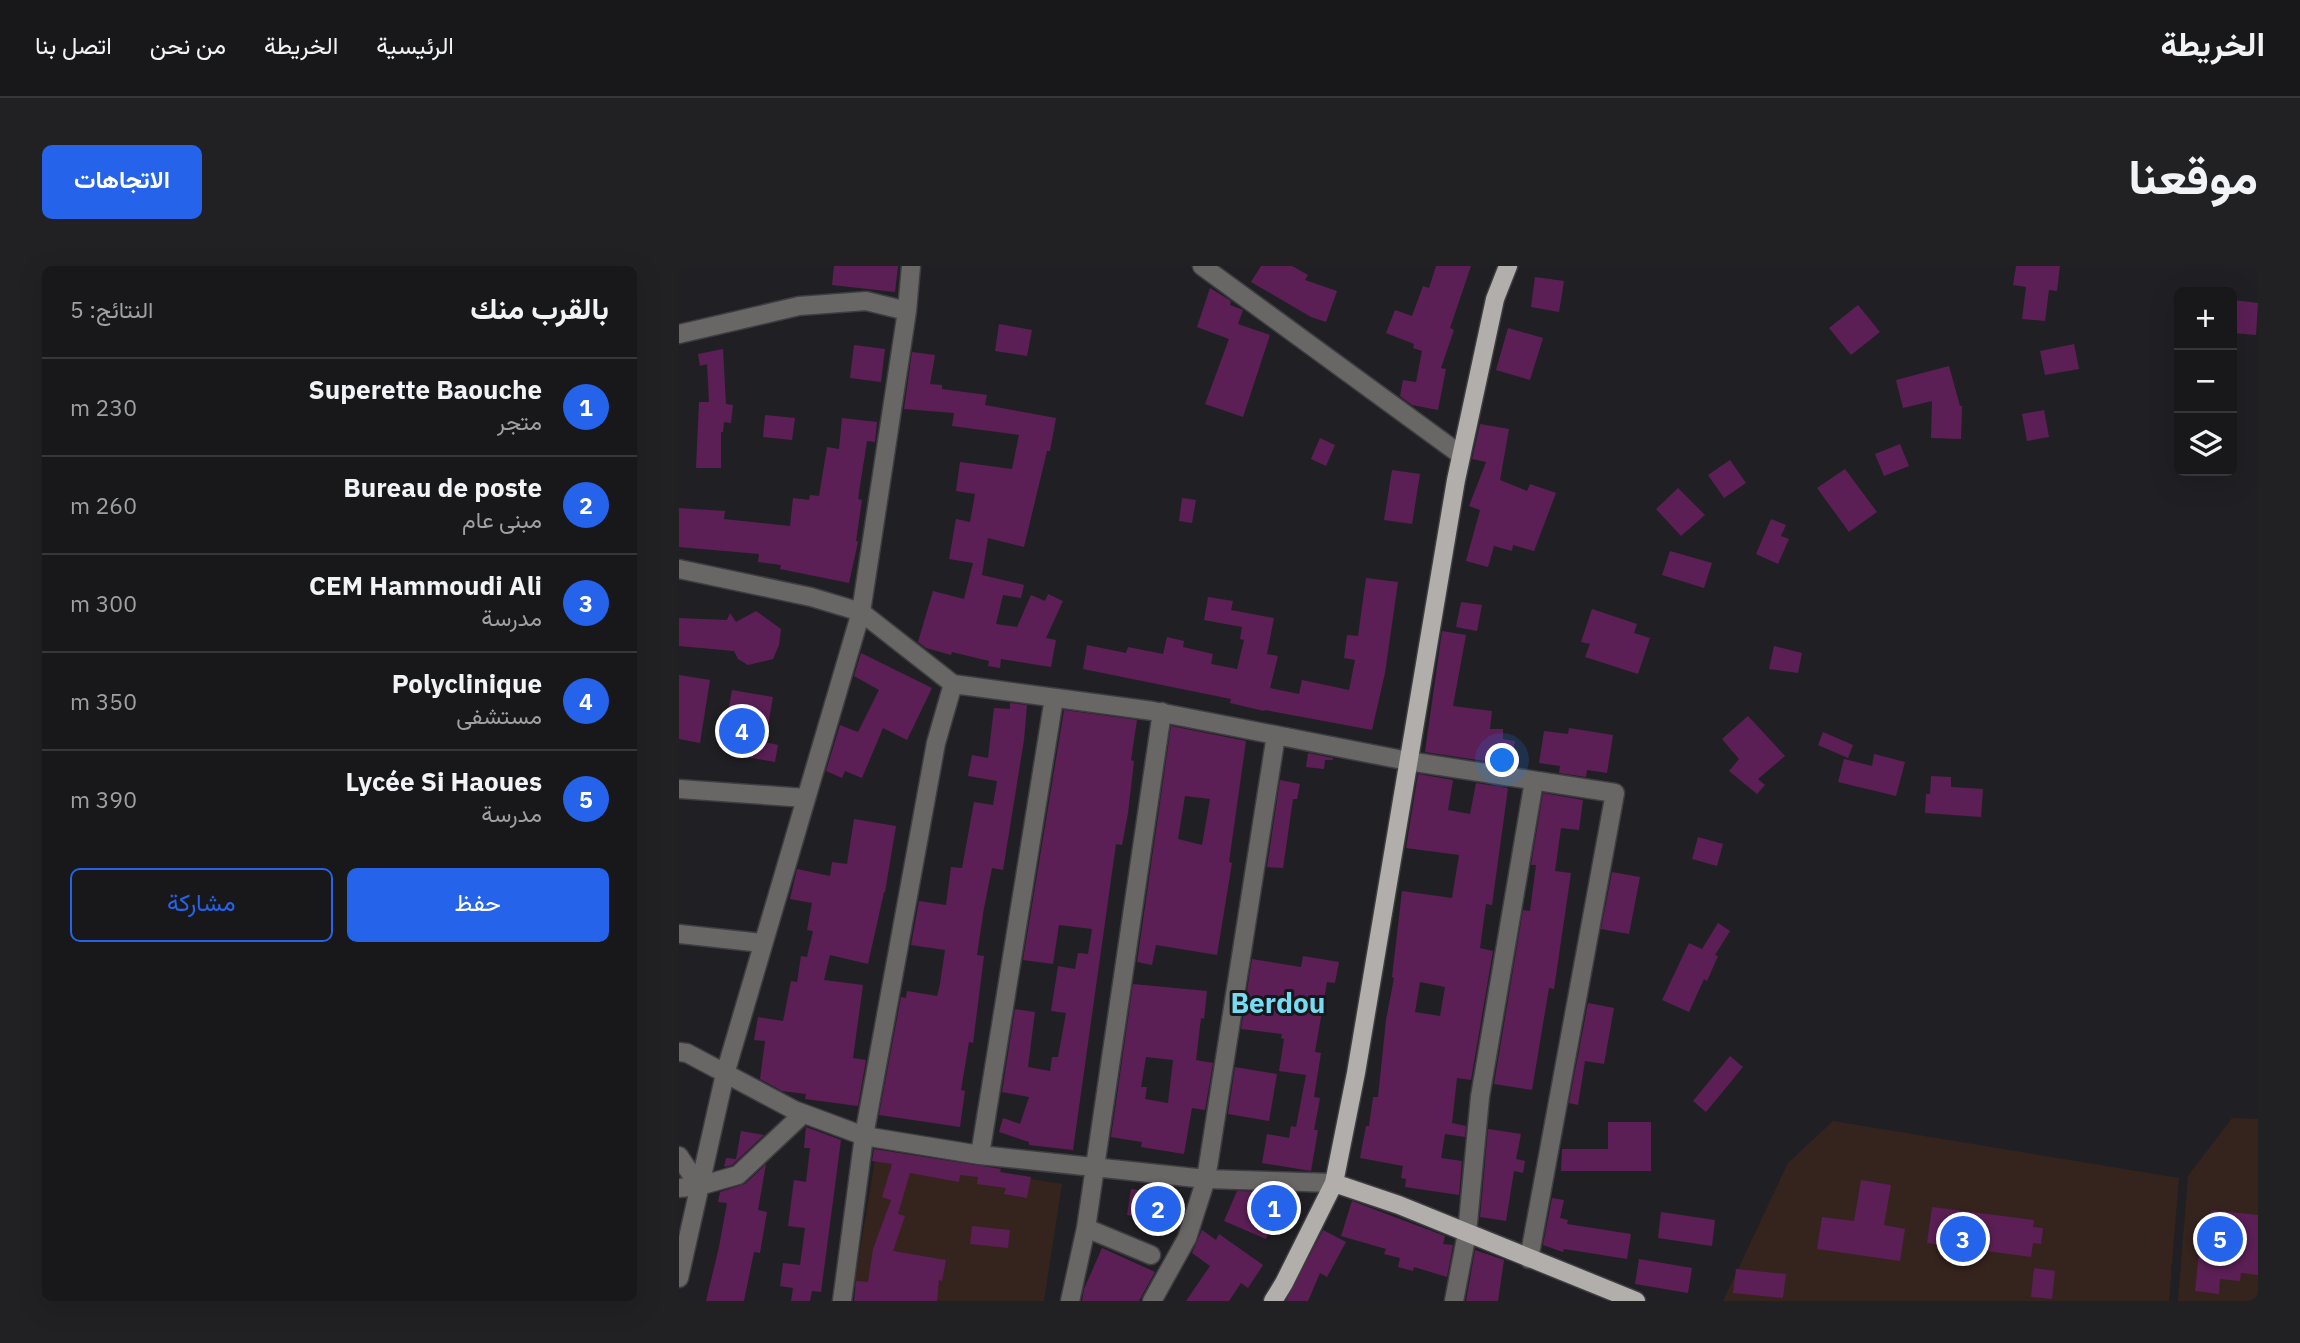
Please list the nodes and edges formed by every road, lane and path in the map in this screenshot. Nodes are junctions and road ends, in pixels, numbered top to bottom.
1 (911, 266) edge
2 (1202, 266) edge
3 (1508, 266) edge
4 (907, 311) junction
5 (679, 334) edge
6 (1461, 456) junction
7 (679, 569) edge
8 (861, 612) junction
9 (953, 684) junction
10 (1054, 698) junction
11 (1162, 712) junction
12 (1276, 735) junction
13 (1408, 761) junction
14 (1534, 781) junction
15 (679, 789) edge
16 (806, 798) junction
17 (679, 933) edge
18 (762, 943) junction
19 (679, 1052) edge
20 (725, 1074) junction
21 (803, 1114) junction
22 (865, 1136) junction
23 (980, 1155) junction
24 (679, 1156) edge
25 (1095, 1167) junction
26 (1206, 1179) junction
27 (1334, 1184) junction
28 (699, 1186) junction
29 (679, 1188) edge
30 (1086, 1228) junction
31 (1467, 1233) junction
32 (1151, 1255) dead end
33 (1529, 1259) junction
34 (679, 1278) edge
35 (842, 1301) edge
36 (1070, 1301) edge
37 (1152, 1301) edge
38 (1273, 1301) edge
39 (1454, 1301) edge
40 (1636, 1301) edge

1 - 4 street
2 - 6 street
3 - 6 main road
4 - 5 street
4 - 8 street
6 - 13 main road
7 - 8 street
8 - 9 street
8 - 16 street
9 - 10 street
9 - 22 street
10 - 11 street
10 - 23 street
11 - 12 street
11 - 25 street
12 - 13 street
12 - 26 street
13 - 14 street
13 - 27 main road
14 - 31 street
14 - 33 street
15 - 16 street
16 - 18 street
17 - 18 street
18 - 20 street
19 - 20 street
20 - 21 street
20 - 28 street
21 - 22 street
21 - 28 street
22 - 23 street
22 - 35 street
23 - 25 street
24 - 28 street
25 - 26 street
25 - 30 street
26 - 27 street
26 - 37 street
27 - 31 main road
27 - 38 main road
28 - 29 street
28 - 34 street
30 - 32 street
30 - 36 street
31 - 33 main road
31 - 39 street
33 - 40 main road

